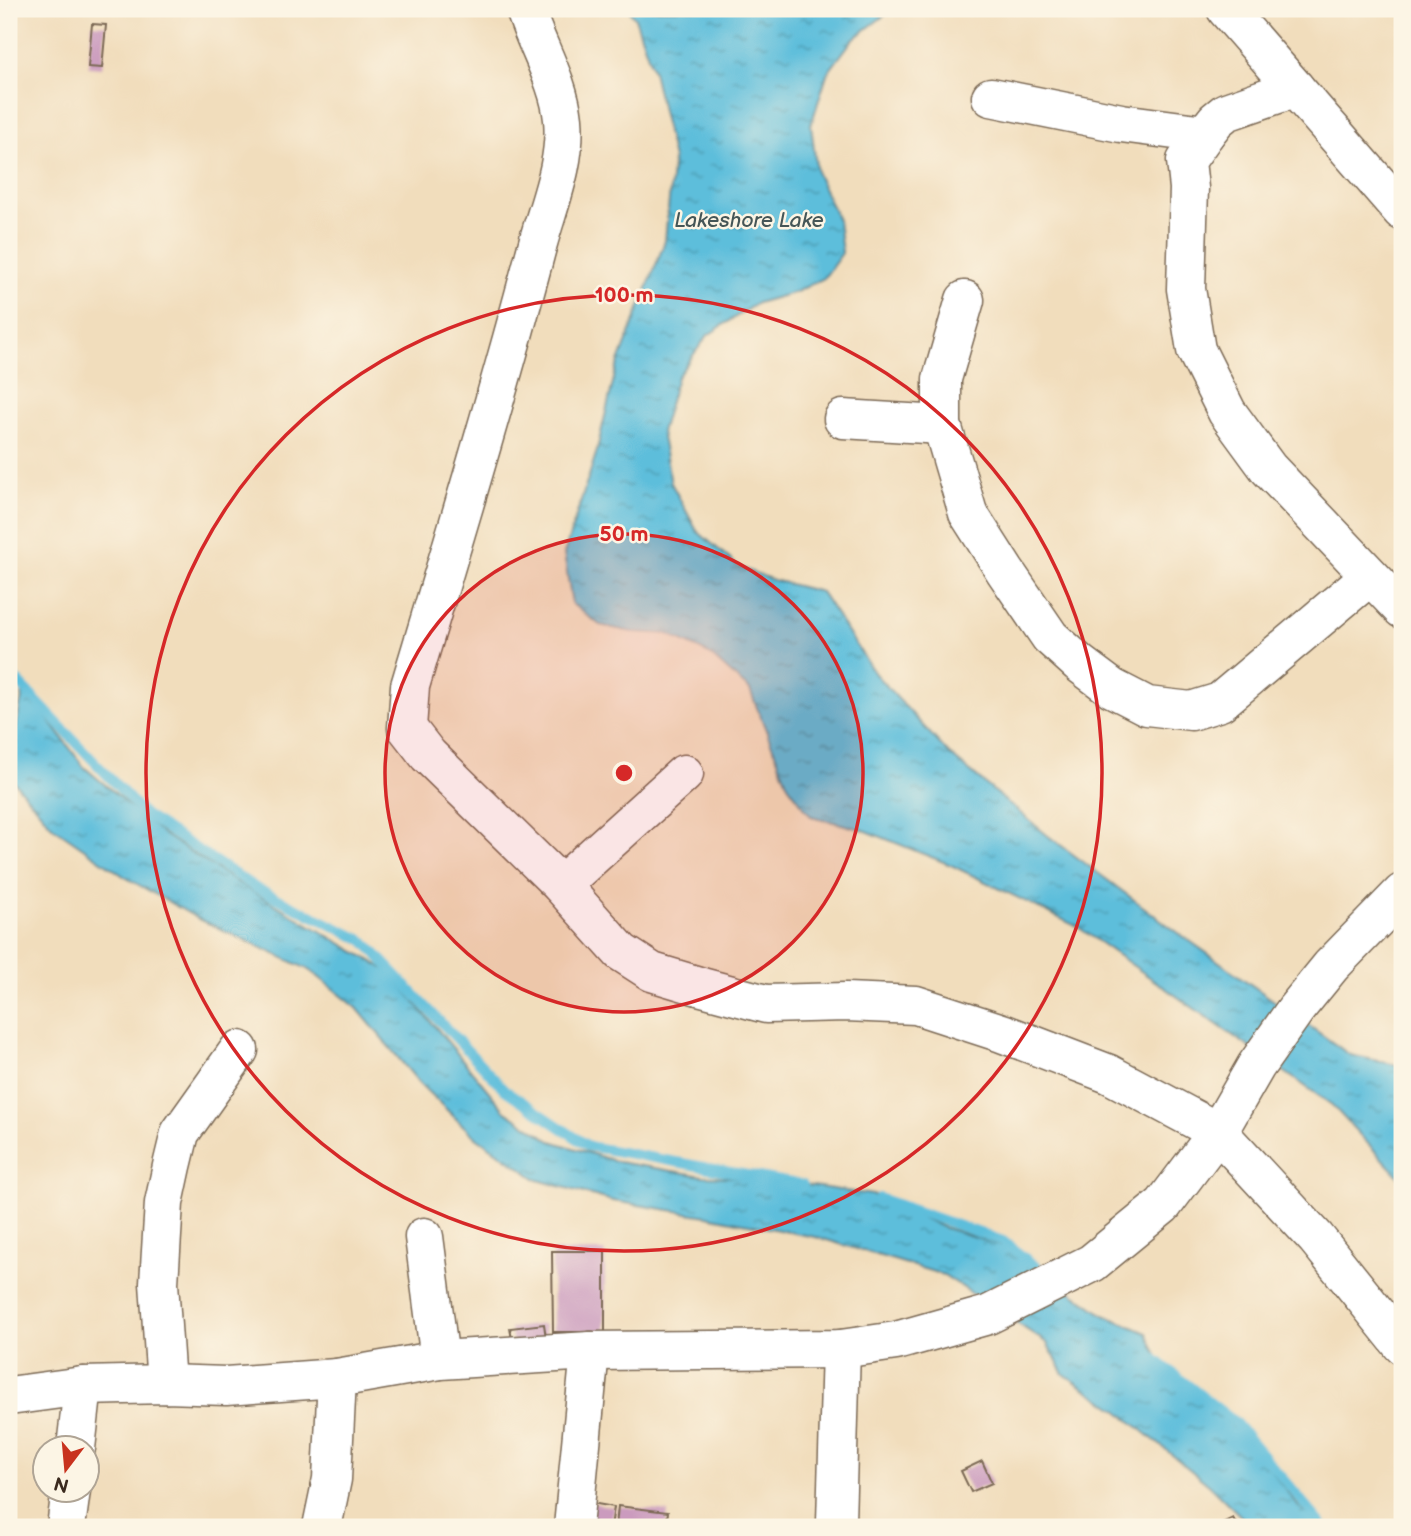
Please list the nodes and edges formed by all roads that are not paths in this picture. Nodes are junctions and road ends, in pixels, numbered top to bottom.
1 (525, 9) edge
2 (1226, 9) edge
3 (1296, 88) junction
4 (991, 97) dead end
5 (1205, 134) junction
6 (1402, 211) edge
7 (964, 300) dead end
8 (843, 419) dead end
9 (942, 425) junction
10 (1370, 576) junction
11 (1402, 609) edge
12 (684, 774) dead end
13 (561, 886) junction
14 (1402, 893) edge
15 (239, 1050) dead end
16 (1218, 1132) junction
17 (424, 1237) dead end
18 (1402, 1345) edge
19 (841, 1349) junction
20 (590, 1351) junction
21 (440, 1360) junction
22 (337, 1378) junction
23 (166, 1384) junction
24 (83, 1386) junction
25 (9, 1396) edge
26 (78, 1434) edge
27 (69, 1504) edge
28 (836, 1522) dead end
29 (66, 1527) edge
30 (322, 1527) edge
31 (573, 1527) edge

1 - 13 street
2 - 3 street
3 - 5 street
3 - 6 street
4 - 5 street
5 - 10 street
7 - 9 street
8 - 9 street
9 - 10 street
10 - 11 street
12 - 13 street
13 - 16 street
14 - 16 street
15 - 23 street
16 - 18 street
16 - 19 street
17 - 21 street
19 - 20 street
19 - 28 street
20 - 21 street
20 - 31 street
21 - 22 street
22 - 23 street
22 - 30 street
23 - 24 street
24 - 25 street
24 - 26 street
27 - 29 street

